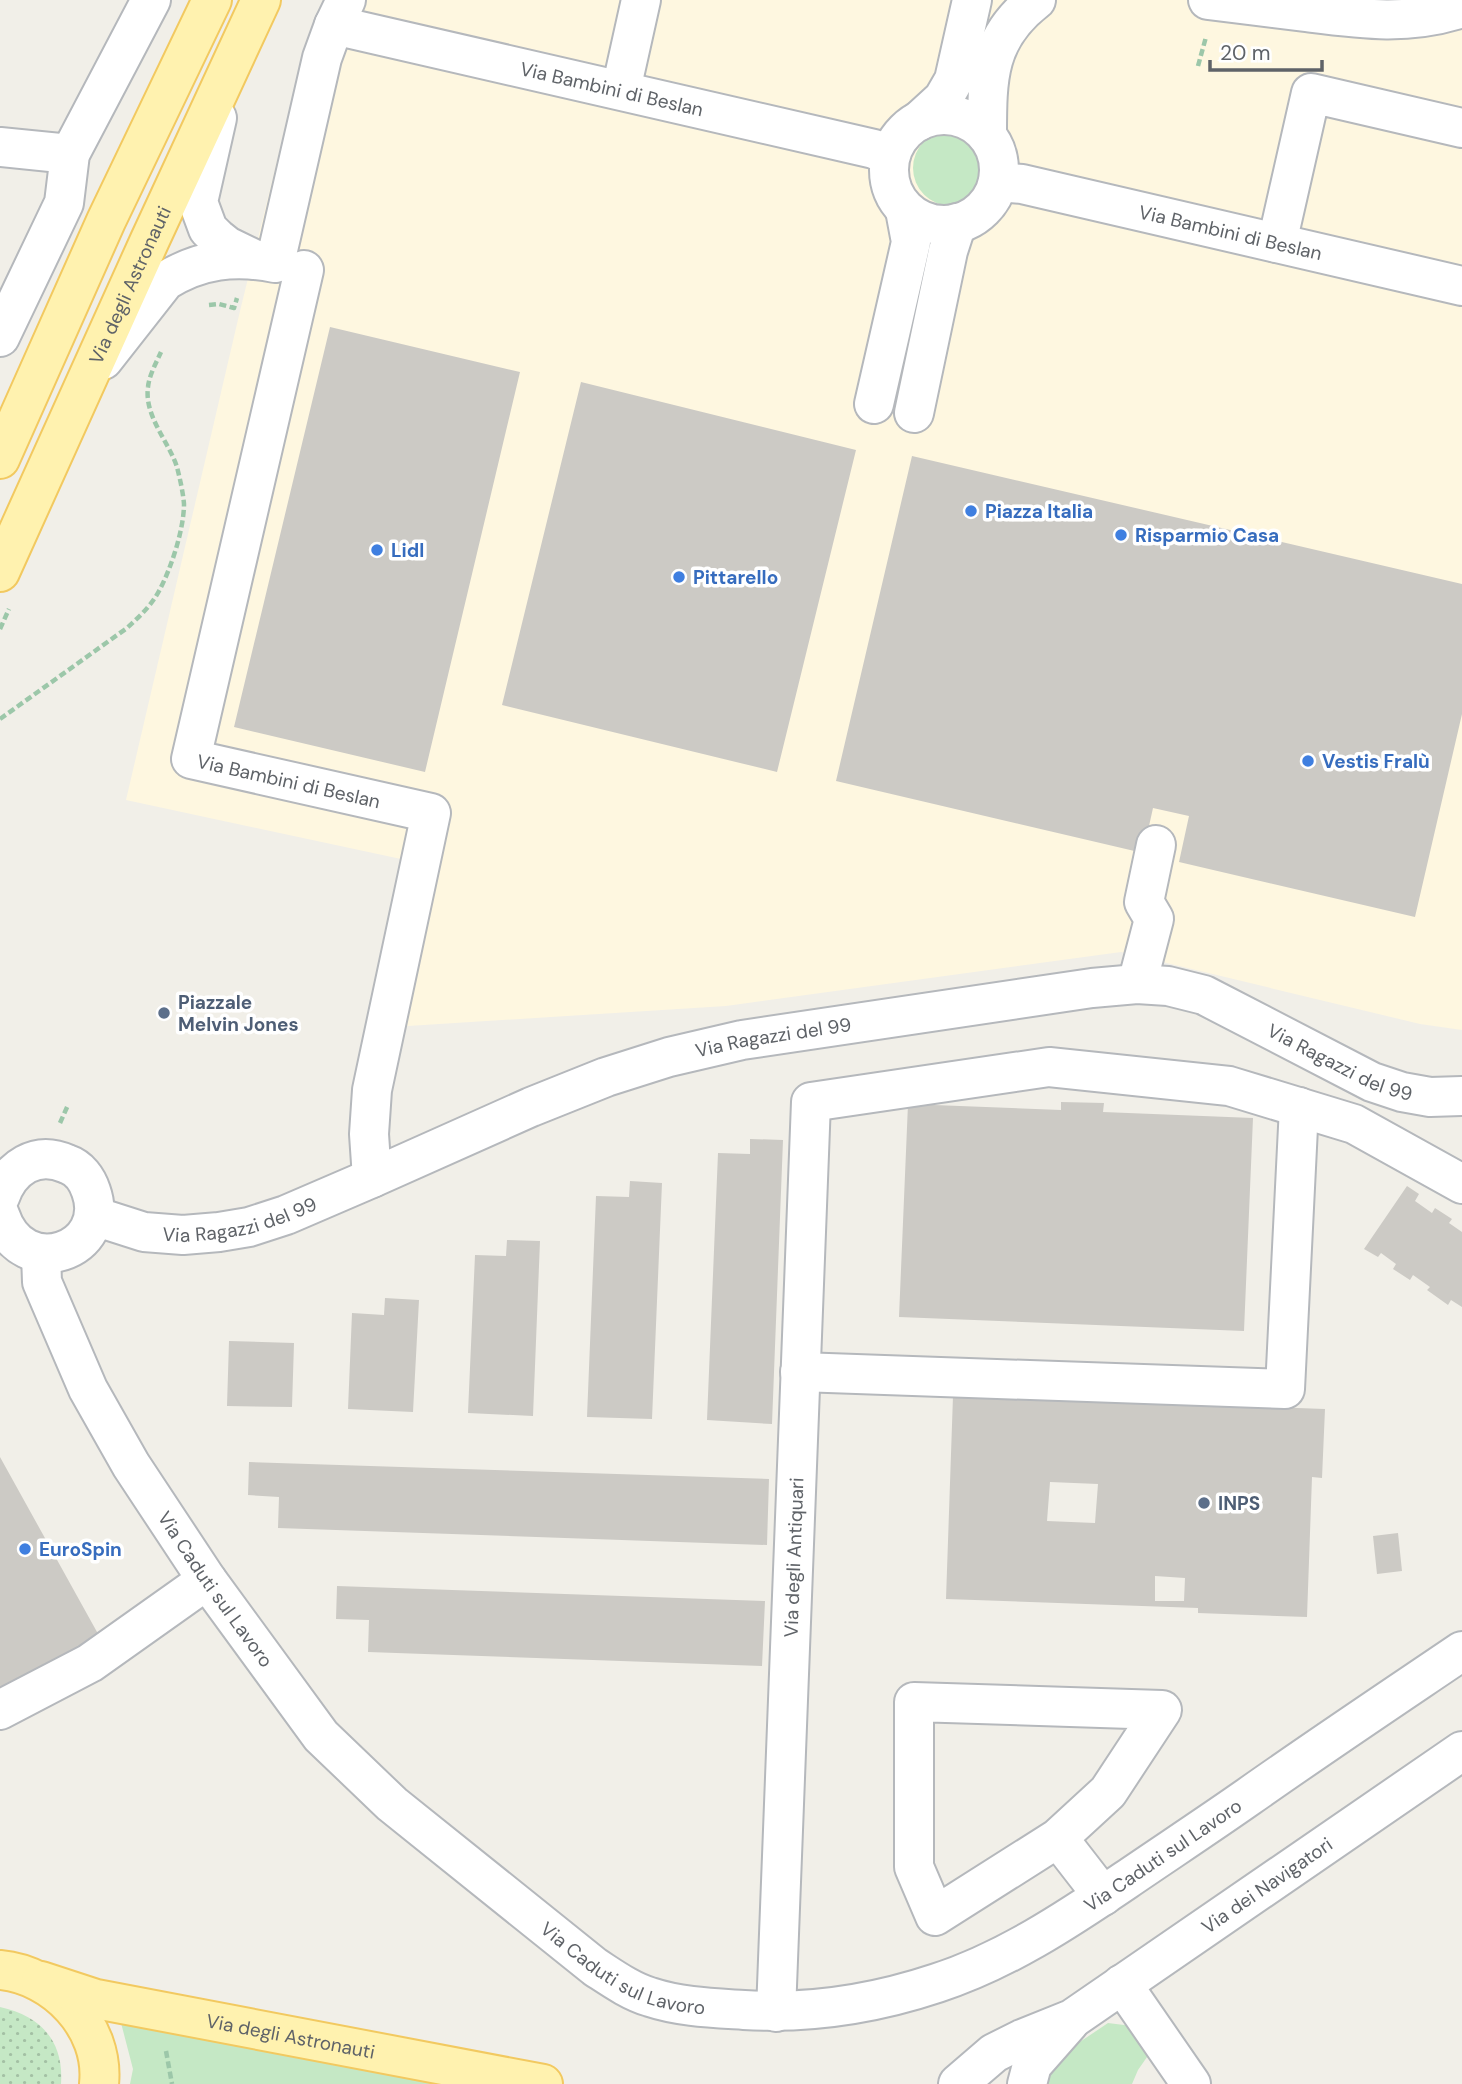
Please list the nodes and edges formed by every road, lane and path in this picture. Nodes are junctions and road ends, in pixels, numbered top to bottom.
1 (151, 0) edge
2 (212, 0) edge
3 (261, 0) edge
4 (641, 0) edge
5 (972, 0) edge
6 (1036, 0) edge
7 (1208, 0) edge
8 (1462, 8) edge
9 (340, 13) edge
10 (229, 72) junction
11 (621, 90) junction
12 (919, 121) junction
13 (1462, 128) edge
14 (987, 135) junction
15 (0, 147) edge
16 (71, 154) junction
17 (890, 156) junction
18 (998, 182) junction
19 (64, 203) junction
20 (905, 210) junction
21 (106, 221) junction
22 (957, 223) junction
23 (1277, 243) junction
24 (251, 260) junction
25 (304, 270) dead end
26 (1462, 286) edge
27 (208, 305) dead end
28 (0, 337) edge
29 (164, 345) dead end
30 (87, 381) junction
31 (874, 404) dead end
32 (914, 413) dead end
33 (0, 459) edge
34 (0, 572) edge
35 (0, 719) edge
36 (1156, 845) dead end
37 (1137, 984) junction
38 (1462, 1096) edge
39 (1299, 1107) junction
40 (372, 1178) junction
41 (1462, 1184) edge
42 (0, 1197) edge
43 (0, 1215) edge
44 (94, 1216) junction
45 (41, 1254) junction
46 (800, 1372) junction
47 (207, 1580) junction
48 (1462, 1651) edge
49 (0, 1710) edge
50 (1462, 1751) edge
51 (1058, 1838) junction
52 (1102, 1896) junction
53 (13, 1972) edge
54 (1122, 1984) junction
55 (776, 2012) junction
56 (1072, 2018) junction
57 (99, 2084) edge
58 (543, 2084) edge
59 (958, 2084) edge
60 (1027, 2084) edge
61 (1190, 2084) edge

1 - 16 street
2 - 21 main road
3 - 10 main road, Via degli Astronauti
4 - 11 street
5 - 12 street
6 - 14 street
7 - 8 street
9 - 11 street, Via Bambini di Beslan
9 - 24 street
10 - 24 street
10 - 30 main road, Via degli Astronauti
11 - 17 street, Via Bambini di Beslan
12 - 14 street
12 - 17 street
13 - 23 street
14 - 18 street
15 - 16 street
16 - 19 street
17 - 20 street
18 - 22 street
18 - 23 street, Via Bambini di Beslan
19 - 21 street
19 - 28 street
20 - 22 street
20 - 31 street
21 - 33 main road
22 - 32 street
23 - 26 street, Via Bambini di Beslan
24 - 27 path
24 - 30 street
25 - 40 street, Via Bambini di Beslan
29 - 35 path
30 - 34 main road, Via degli Astronauti
36 - 37 street
37 - 38 street, Via Ragazzi del 99
37 - 40 street, Via Ragazzi del 99
39 - 41 street
39 - 46 street, Via degli Antiquari
39 - 46 street
40 - 44 street, Via Ragazzi del 99
42 - 44 street
43 - 45 street
44 - 45 street
45 - 47 street, Via Caduti sul Lavoro
46 - 55 street, Via degli Antiquari
47 - 49 street
47 - 55 street, Via Caduti sul Lavoro
48 - 52 street, Via Caduti sul Lavoro
50 - 54 street, Via dei Navigatori
51 - 51 street
51 - 52 street
52 - 55 street, Via Caduti sul Lavoro
53 - 57 main road
53 - 58 main road, Via degli Astronauti
54 - 56 street, Via dei Navigatori
54 - 61 street
56 - 59 street, Via dei Navigatori
56 - 60 street, Via dei Navigatori

